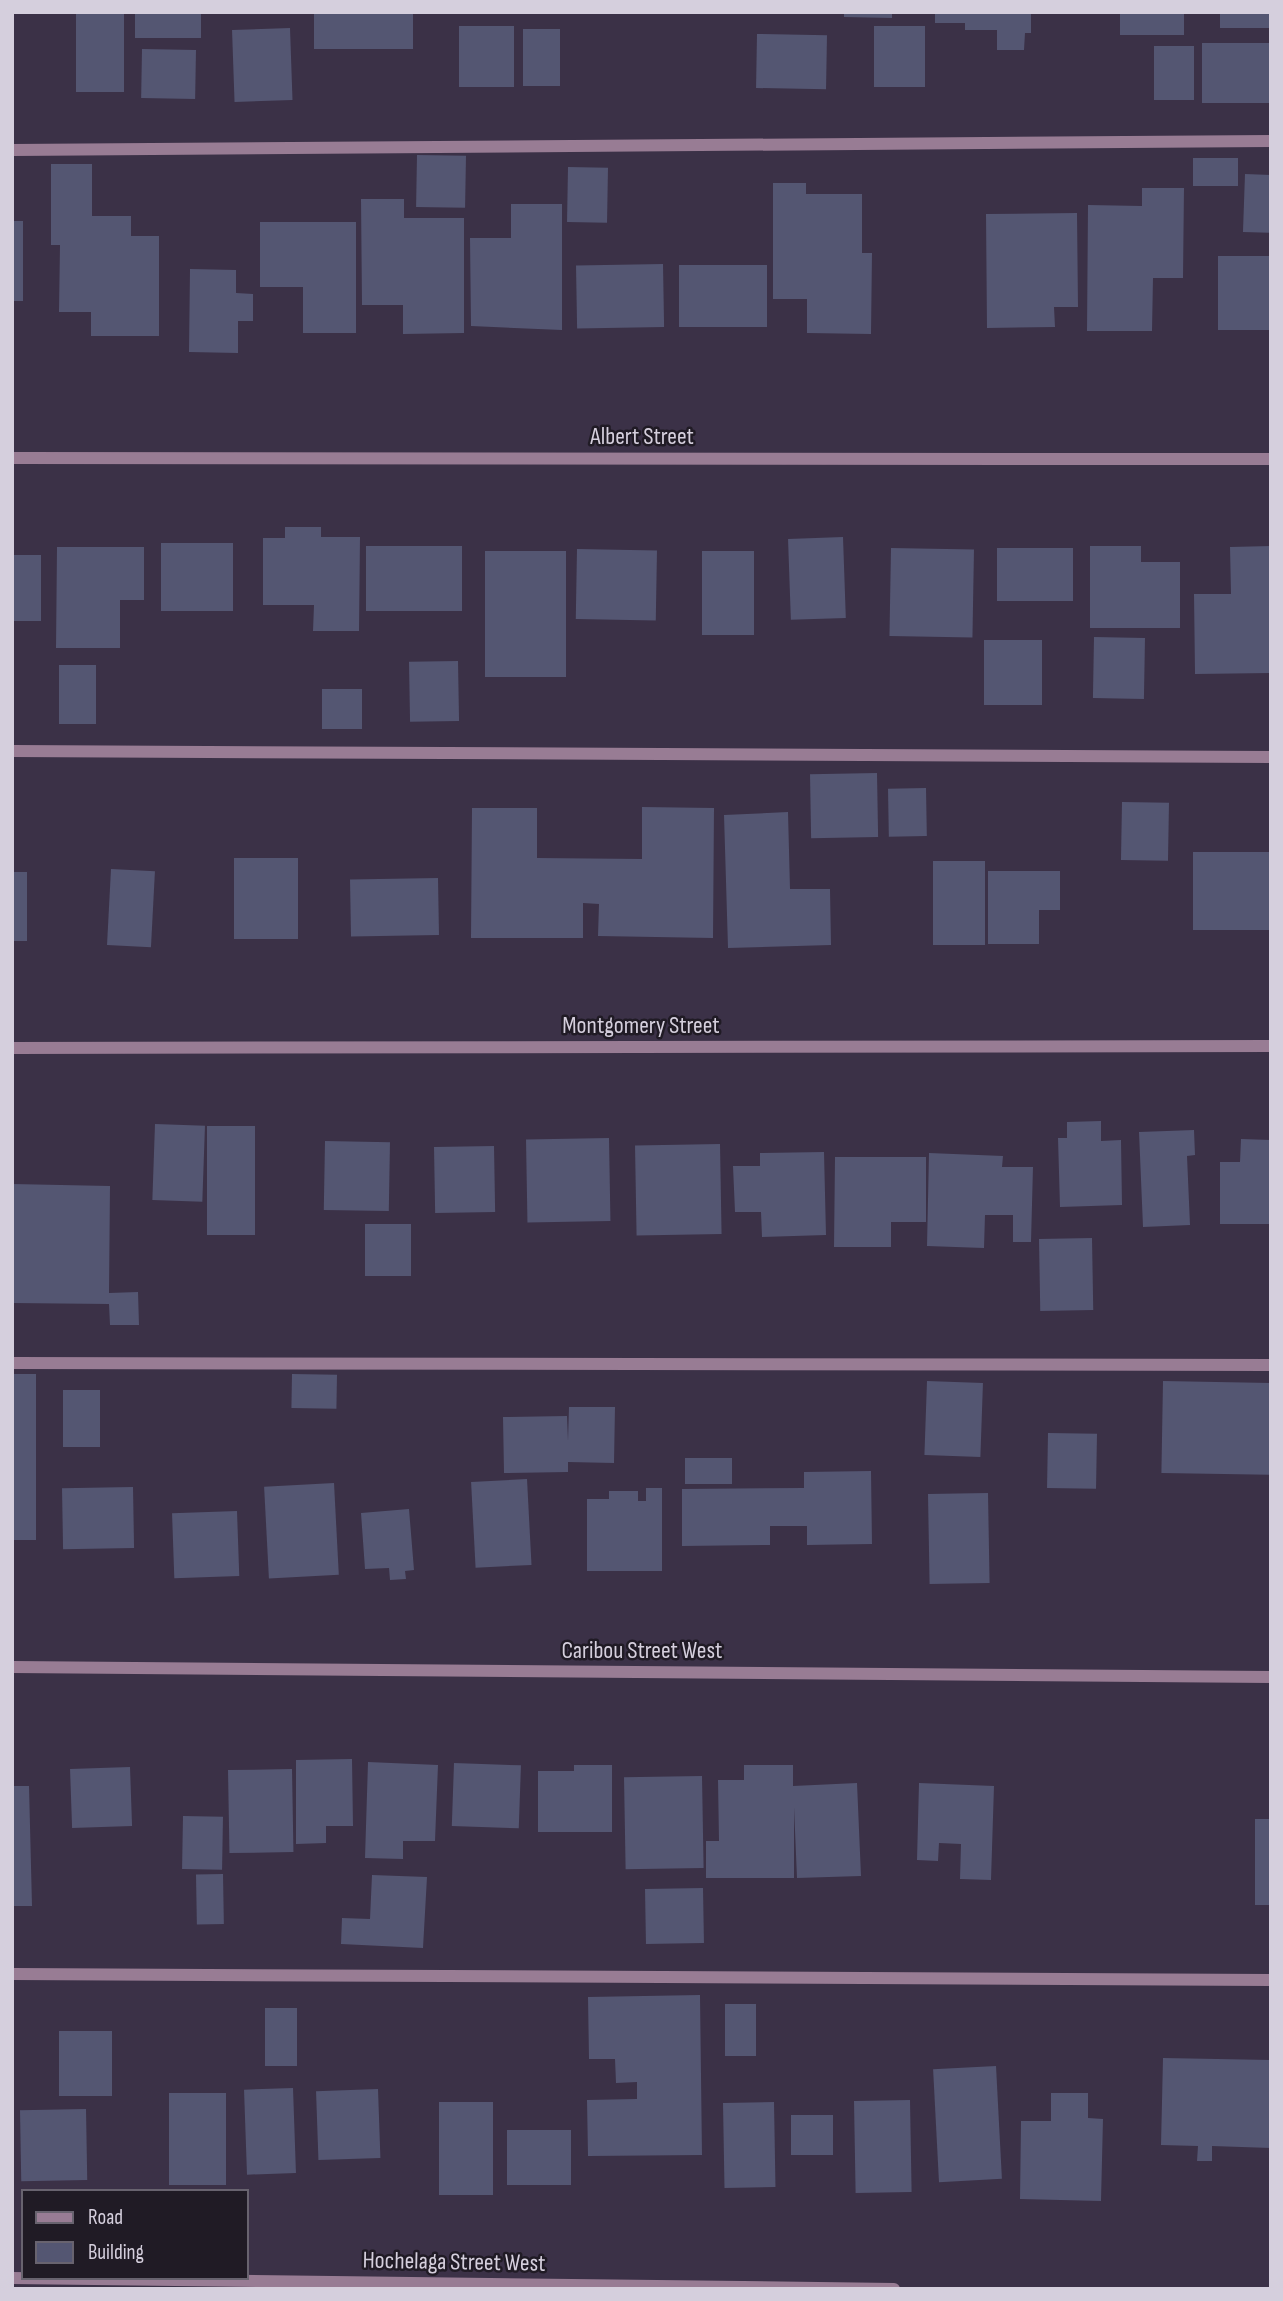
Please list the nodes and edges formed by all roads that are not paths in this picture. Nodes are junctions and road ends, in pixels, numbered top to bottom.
1 (1271, 141) edge
2 (12, 150) edge
3 (12, 458) edge
4 (1271, 458) edge
5 (12, 751) edge
6 (1271, 757) edge
7 (1271, 1046) edge
8 (12, 1048) edge
9 (12, 1363) edge
10 (1271, 1364) edge
11 (12, 1667) edge
12 (1271, 1677) edge
13 (12, 1974) edge
14 (1271, 1980) edge
15 (172, 2280) edge
16 (894, 2289) edge

1 - 2 street
3 - 4 street, Albert Street
5 - 6 street
7 - 8 street, Montgomery Street
9 - 10 street
11 - 12 street, Caribou Street West
13 - 14 street
15 - 16 street, Hochelaga Street West

